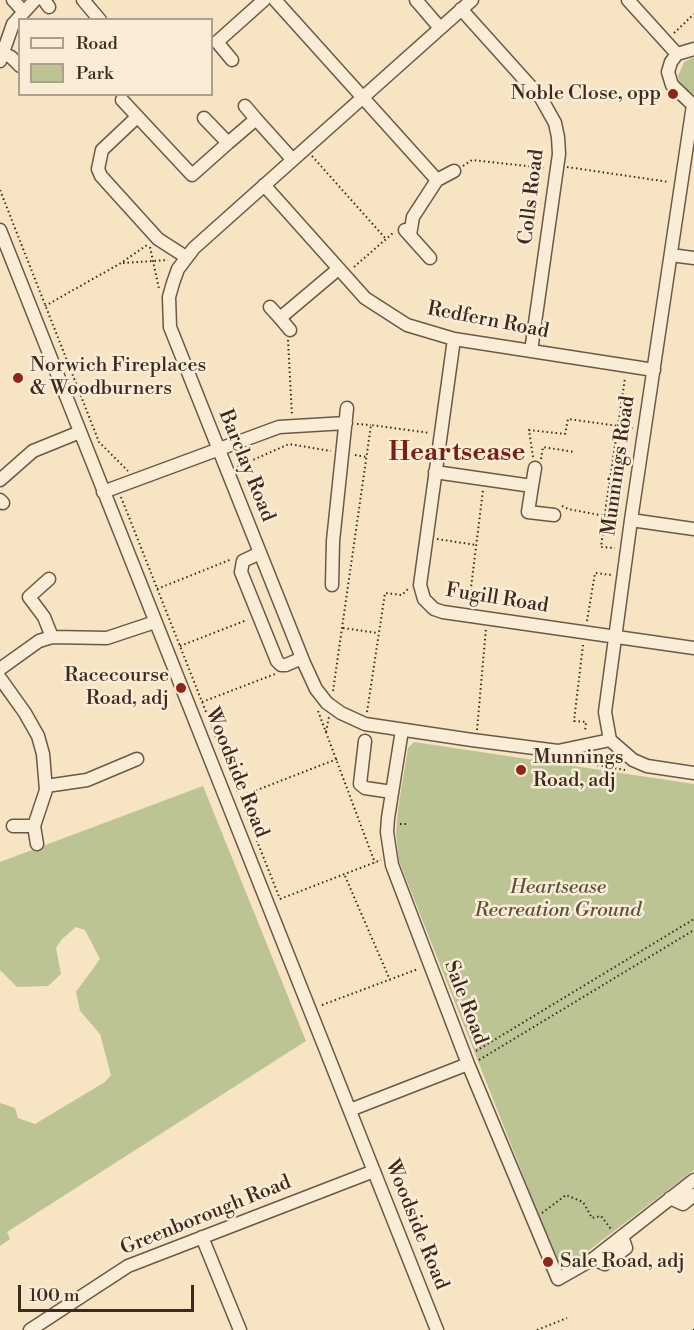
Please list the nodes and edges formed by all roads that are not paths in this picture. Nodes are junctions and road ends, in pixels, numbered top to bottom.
1 (13, 0) edge
2 (35, 0) edge
3 (83, 0) edge
4 (264, 0) edge
5 (275, 0) edge
6 (416, 0) edge
7 (472, 0) edge
8 (628, 0) edge
9 (461, 9) junction
10 (22, 11) junction
11 (98, 18) edge
12 (441, 28) junction
13 (214, 39) edge
14 (694, 49) edge
15 (677, 54) junction
16 (2, 58) edge
17 (232, 60) dead end
18 (18, 64) edge
19 (362, 98) junction
20 (122, 100) dead end
21 (694, 105) edge
22 (245, 106) dead end
23 (137, 117) junction
24 (204, 118) dead end
25 (256, 118) junction
26 (228, 143) junction
27 (292, 159) junction
28 (689, 161) edge
29 (453, 171) road end
30 (437, 180) junction
31 (264, 185) junction
32 (0, 230) edge
33 (671, 255) junction
34 (186, 257) junction
35 (430, 258) dead end
36 (694, 258) edge
37 (340, 273) junction
38 (270, 307) dead end
39 (280, 318) junction
40 (290, 330) road end
41 (454, 339) junction
42 (531, 351) junction
43 (654, 370) junction
44 (347, 408) dead end
45 (346, 423) junction
46 (80, 432) junction
47 (217, 447) junction
48 (538, 468) road end
49 (435, 472) junction
50 (0, 480) edge
51 (532, 486) junction
52 (103, 492) junction
53 (555, 510) road end
54 (630, 510) junction
55 (694, 529) edge
56 (260, 553) junction
57 (49, 579) dead end
58 (332, 585) dead end
59 (155, 622) junction
60 (616, 636) junction
61 (52, 637) junction
62 (694, 648) edge
63 (303, 658) junction
64 (0, 669) edge
65 (0, 678) edge
66 (402, 730) junction
67 (610, 740) junction
68 (365, 741) dead end
69 (137, 759) dead end
70 (694, 773) edge
71 (46, 786) junction
72 (392, 792) junction
73 (13, 826) dead end
74 (34, 826) junction
75 (37, 844) dead end
76 (468, 1064) junction
77 (350, 1110) junction
78 (374, 1171) junction
79 (694, 1180) edge
80 (694, 1195) edge
81 (670, 1198) junction
82 (202, 1237) junction
83 (30, 1330) edge
84 (240, 1330) edge
85 (436, 1330) edge

1 - 10 street
2 - 10 street
3 - 11 street
4 - 13 street
5 - 19 street
6 - 12 street
7 - 9 street, Barclay Road
8 - 15 street
9 - 12 street, Barclay Road
9 - 42 street, Colls Road
10 - 16 street
12 - 19 street, Barclay Road
13 - 17 street
14 - 15 street
15 - 21 street
16 - 18 street
19 - 27 street, Barclay Road
19 - 30 street
20 - 23 street
21 - 28 street, Munnings Road
22 - 25 street
23 - 26 street
23 - 34 street
24 - 26 street
25 - 26 street
25 - 27 street
27 - 31 street, Barclay Road
28 - 33 street, Munnings Road
29 - 30 street
30 - 35 street
31 - 34 street, Barclay Road
31 - 37 street, Redfern Road
32 - 46 street, Woodside Road
33 - 36 street
33 - 43 street, Munnings Road
34 - 47 street, Barclay Road
37 - 39 street
37 - 41 street, Redfern Road
38 - 39 street
39 - 40 street
41 - 42 street, Redfern Road
41 - 49 street, Fugill Road
42 - 43 street, Redfern Road
43 - 54 street, Munnings Road
44 - 45 street
45 - 47 street
45 - 58 street
46 - 50 street
46 - 52 street, Woodside Road
47 - 52 street
47 - 56 street, Barclay Road
48 - 51 street
49 - 51 street
49 - 60 street, Fugill Road
51 - 53 street
52 - 59 street, Woodside Road
54 - 55 street
54 - 60 street, Munnings Road
56 - 63 street, Barclay Road
56 - 63 street
57 - 61 street
59 - 61 street
59 - 77 street, Woodside Road
60 - 62 street, Fugill Road
60 - 67 street, Munnings Road
61 - 64 street
63 - 66 street, Barclay Road
65 - 71 street
66 - 67 street, Barclay Road
66 - 72 street, Sale Road
67 - 70 street
68 - 72 street
69 - 71 street
71 - 74 street
72 - 76 street, Sale Road
73 - 74 street
74 - 75 street
76 - 77 street
76 - 81 street, Sale Road
77 - 78 street, Woodside Road
78 - 82 street, Greenborough Road
78 - 85 street, Woodside Road
79 - 81 street
80 - 81 street
82 - 83 street, Greenborough Road
82 - 84 street

